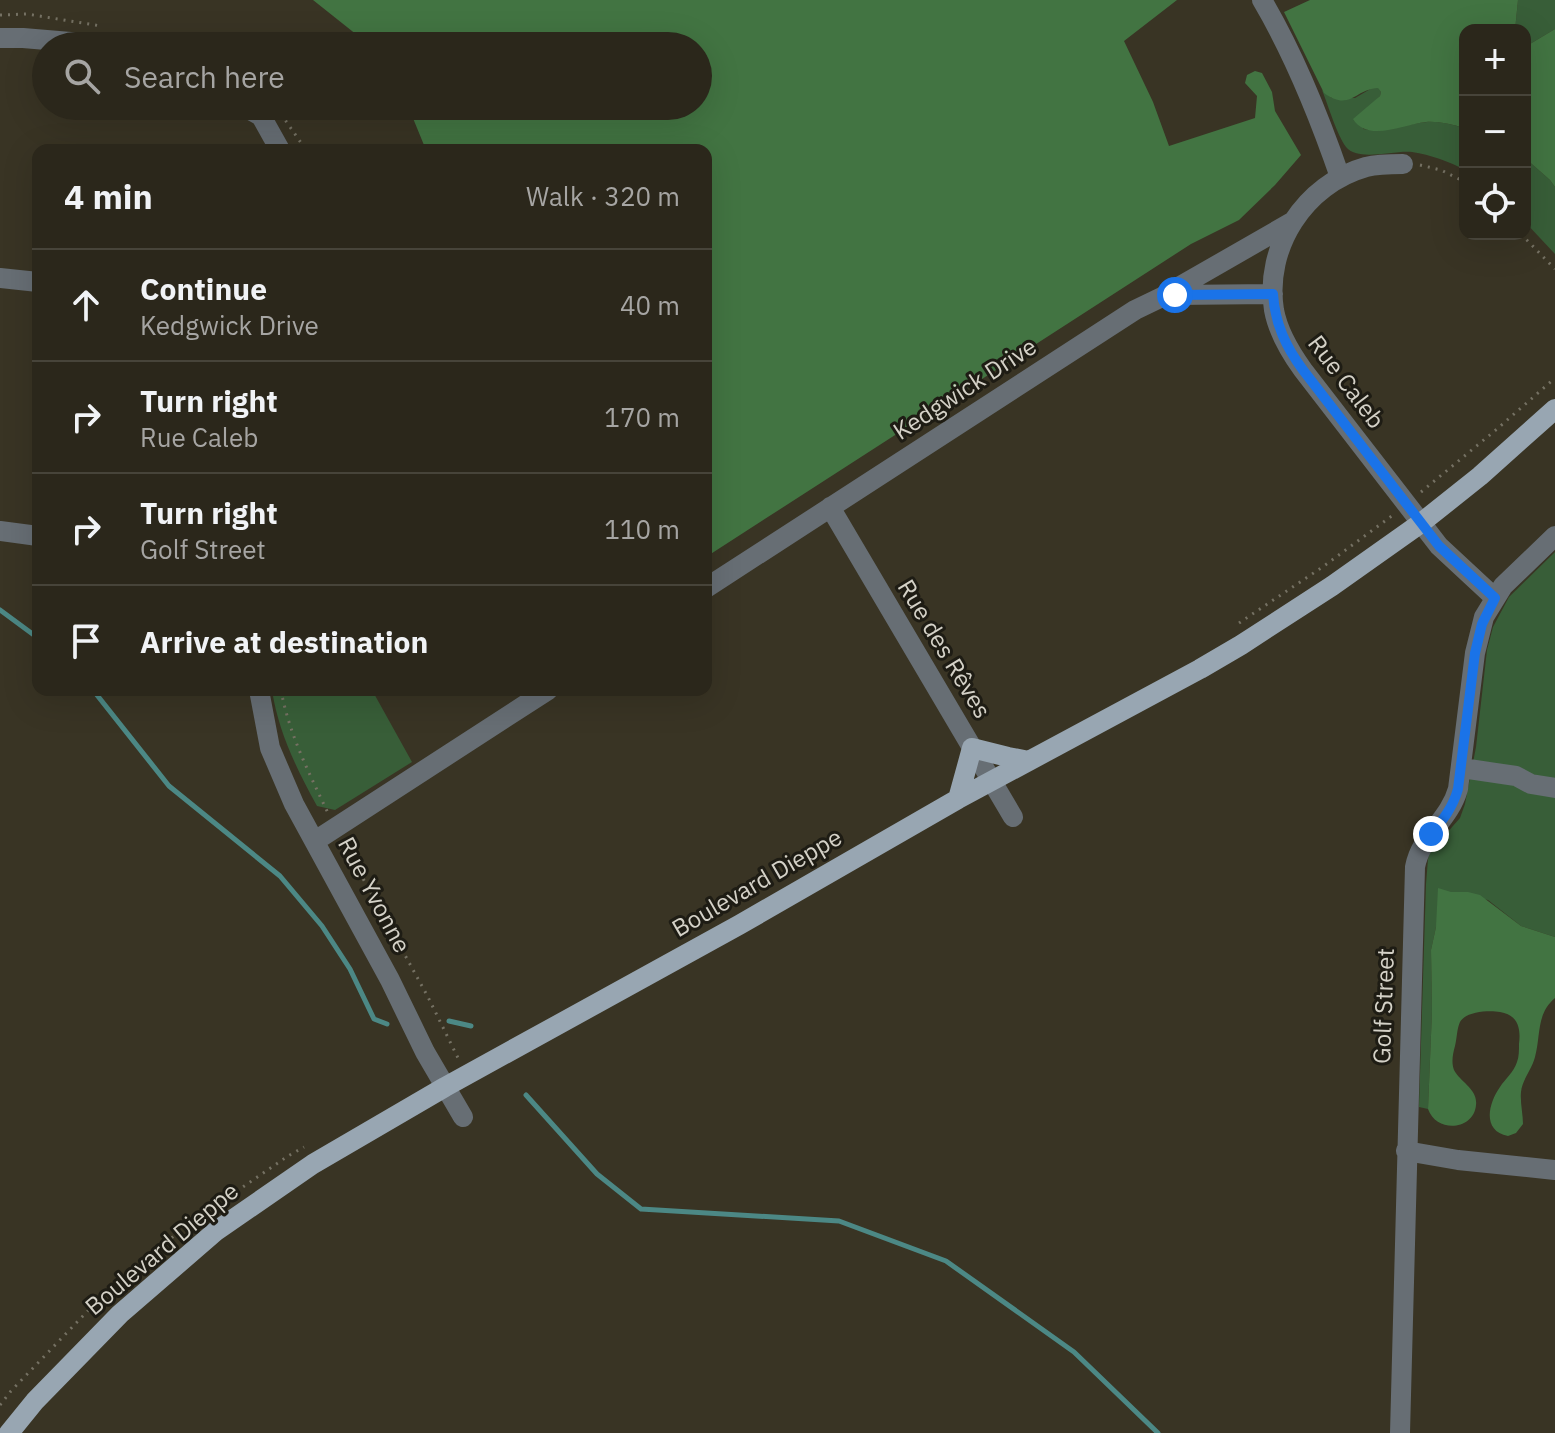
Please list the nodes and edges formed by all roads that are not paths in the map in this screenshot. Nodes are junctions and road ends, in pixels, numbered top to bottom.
1 (1262, 0) edge
2 (0, 38) edge
3 (32, 39) edge
4 (263, 120) edge
5 (277, 144) edge
6 (1403, 164) road end
7 (1340, 177) junction
8 (1292, 222) junction
9 (0, 278) edge
10 (32, 281) edge
11 (1273, 294) junction
12 (1162, 297) junction
13 (1555, 409) edge
14 (830, 507) junction
15 (1421, 523) junction
16 (0, 531) edge
17 (32, 535) edge
18 (1555, 536) edge
19 (712, 584) edge
20 (1495, 598) junction
21 (260, 696) edge
22 (539, 696) edge
23 (972, 748) junction
24 (1029, 761) junction
25 (1462, 768) junction
26 (992, 781) junction
27 (1555, 788) edge
28 (958, 799) junction
29 (1013, 817) dead end
30 (315, 841) junction
31 (445, 1087) junction
32 (463, 1117) dead end
33 (1406, 1151) junction
34 (1555, 1170) edge
35 (9, 1433) edge
36 (1400, 1433) edge

1 - 7 street
2 - 3 street
4 - 5 street
6 - 7 street
7 - 8 street, Rue Caleb
8 - 11 street, Rue Caleb
8 - 12 street
9 - 10 street
11 - 12 street, Kedgwick Drive
11 - 15 street, Rue Caleb
12 - 14 street, Kedgwick Drive
13 - 15 main road, Boulevard Dieppe
14 - 19 street, Kedgwick Drive
14 - 23 street, Rue des Rêves
15 - 20 street, Rue Caleb
15 - 24 main road, Boulevard Dieppe
16 - 17 street
18 - 20 street, Golf Street
20 - 25 street, Golf Street
21 - 30 street, Rue Yvonne
22 - 30 street
23 - 24 main road
23 - 26 street, Rue des Rêves
23 - 28 main road
24 - 26 main road, Boulevard Dieppe
25 - 27 street
25 - 33 street, Golf Street
26 - 28 main road, Boulevard Dieppe
26 - 29 street, Rue des Rêves
28 - 31 main road, Boulevard Dieppe
30 - 31 street, Rue Yvonne
31 - 32 street, Rue Yvonne
31 - 35 main road, Boulevard Dieppe
33 - 34 street
33 - 36 street, Golf Street

